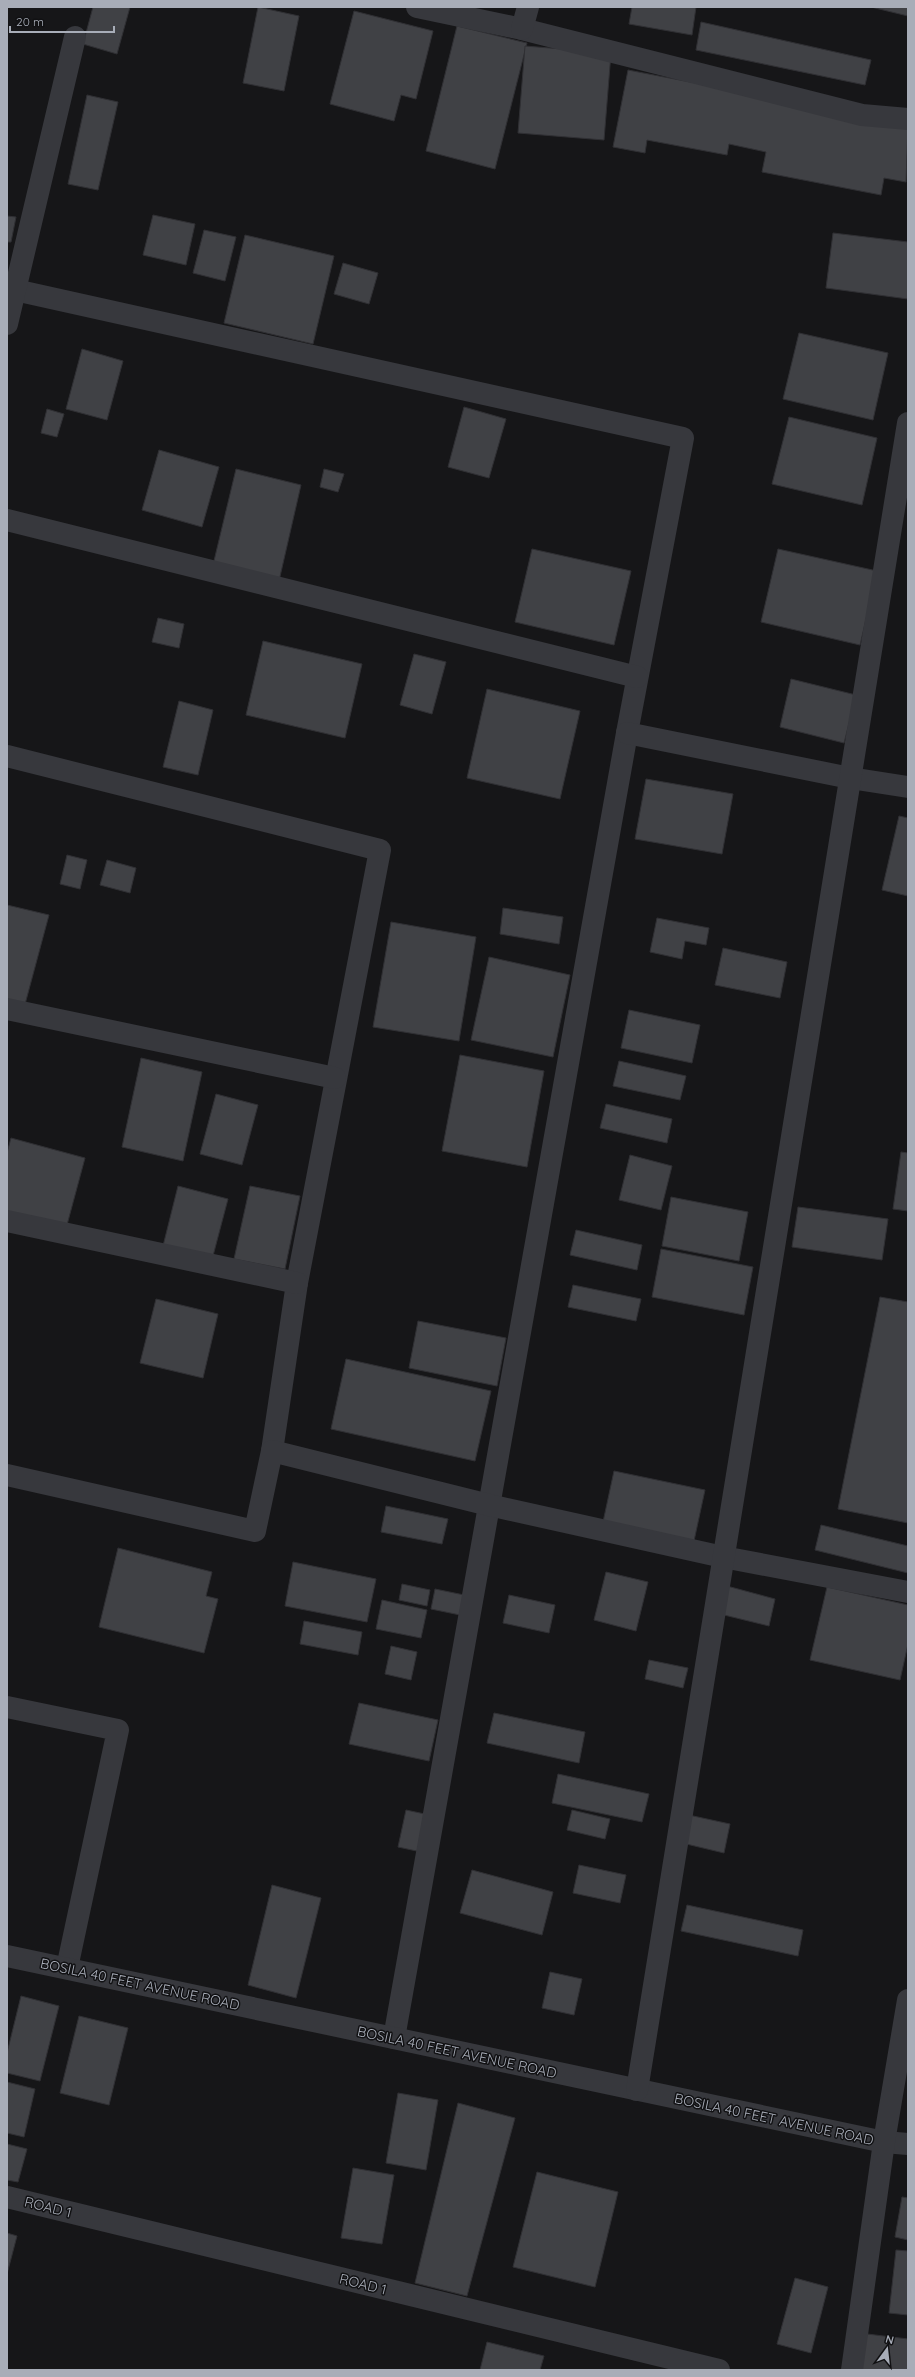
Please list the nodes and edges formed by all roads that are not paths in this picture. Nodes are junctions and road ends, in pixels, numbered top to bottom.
1 (417, 7) edge
2 (528, 7) edge
3 (522, 29) junction
4 (75, 36) dead end
5 (908, 119) edge
6 (15, 290) junction
7 (7, 324) edge
8 (908, 423) edge
9 (7, 520) edge
10 (637, 677) junction
11 (627, 733) junction
12 (7, 756) edge
13 (850, 778) junction
14 (908, 787) edge
15 (7, 1009) edge
16 (335, 1078) junction
17 (7, 1221) edge
18 (298, 1284) junction
19 (272, 1451) junction
20 (7, 1474) edge
21 (490, 1505) junction
22 (724, 1557) junction
23 (908, 1592) edge
24 (7, 1707) edge
25 (7, 1956) edge
26 (67, 1968) junction
27 (908, 2000) edge
28 (394, 2038) junction
29 (637, 2090) junction
30 (884, 2142) junction
31 (908, 2144) edge
32 (7, 2197) edge
33 (719, 2370) edge
34 (852, 2370) edge

1 - 3 street
2 - 3 street
3 - 5 street
4 - 6 street
6 - 7 street
6 - 10 street
8 - 13 street
9 - 10 street
10 - 11 street
11 - 13 street
11 - 21 street
12 - 16 street
13 - 14 street
13 - 22 street
15 - 16 street
16 - 18 street
17 - 18 street
18 - 19 street
19 - 20 street
19 - 21 street
21 - 22 street
21 - 28 street
22 - 23 street
22 - 29 street
24 - 26 street
25 - 26 street, BOSILA 40 FEET AVENUE ROAD
26 - 28 street, BOSILA 40 FEET AVENUE ROAD
27 - 30 street
28 - 29 street, BOSILA 40 FEET AVENUE ROAD
29 - 30 street, BOSILA 40 FEET AVENUE ROAD
30 - 31 street, BOSILA 40 FEET AVENUE ROAD
30 - 34 street
32 - 33 street, ROAD 1

